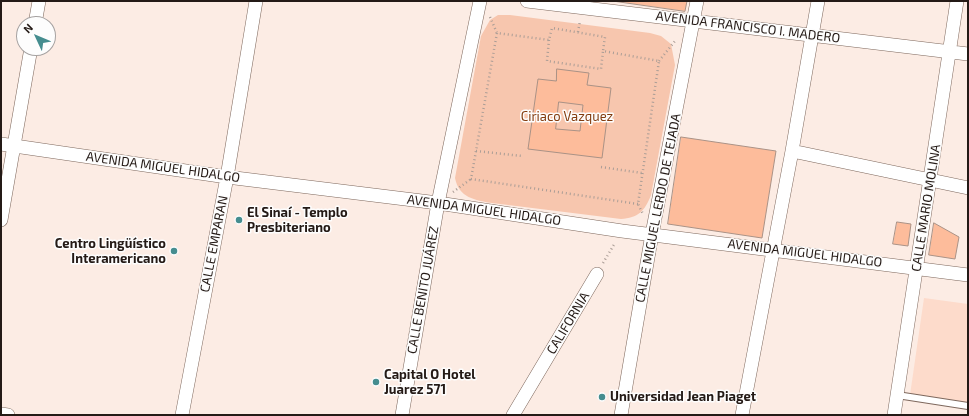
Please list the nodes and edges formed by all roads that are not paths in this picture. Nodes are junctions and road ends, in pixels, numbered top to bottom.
1 (39, 1) edge
2 (256, 1) edge
3 (480, 1) edge
4 (527, 1) edge
5 (697, 1) edge
6 (818, 1) edge
7 (957, 1) edge
8 (609, 5) edge
9 (36, 16) edge
10 (694, 20) junction
11 (812, 35) junction
12 (949, 52) junction
13 (968, 54) edge
14 (29, 56) edge
15 (8, 144) edge
16 (792, 151) junction
17 (227, 177) junction
18 (930, 180) junction
19 (968, 188) edge
20 (438, 203) junction
21 (1, 220) edge
22 (652, 234) junction
23 (773, 250) junction
24 (916, 267) junction
25 (596, 274) road end
26 (968, 275) edge
27 (897, 395) junction
28 (968, 406) edge
29 (1, 414) edge
30 (8, 415) edge
31 (182, 415) edge
32 (402, 415) edge
33 (513, 415) edge
34 (621, 415) edge
35 (742, 415) edge
36 (894, 415) edge

1 - 9 street
2 - 17 street, CALLE EMPARAN
3 - 20 street, CALLE BENITO JUÁREZ
4 - 8 street, AVENIDA FRANCISCO I. MADERO
5 - 10 street, CALLE MIGUEL LERDO DE TEJADA
6 - 11 street
7 - 12 street, CALLE MARIO MOLINA
8 - 10 street, AVENIDA FRANCISCO I. MADERO
10 - 11 street, AVENIDA FRANCISCO I. MADERO
10 - 22 street, CALLE MIGUEL LERDO DE TEJADA
11 - 12 street, AVENIDA FRANCISCO I. MADERO
11 - 16 street
12 - 13 street, AVENIDA FRANCISCO I. MADERO
12 - 18 street, CALLE MARIO MOLINA
14 - 15 street
15 - 17 street, AVENIDA MIGUEL HIDALGO
15 - 21 street
16 - 18 street
16 - 23 street
17 - 20 street, AVENIDA MIGUEL HIDALGO
17 - 31 street, CALLE EMPARAN
18 - 19 street
18 - 24 street, CALLE MARIO MOLINA
20 - 22 street, AVENIDA MIGUEL HIDALGO
20 - 32 street, CALLE BENITO JUÁREZ
22 - 23 street, AVENIDA MIGUEL HIDALGO
22 - 34 street, CALLE MIGUEL LERDO DE TEJADA
23 - 24 street, AVENIDA MIGUEL HIDALGO
23 - 35 street
24 - 26 street, AVENIDA MIGUEL HIDALGO
24 - 27 street, CALLE MARIO MOLINA
25 - 33 street, CALIFORNIA
27 - 28 lane
27 - 36 street, CALLE MARIO MOLINA
29 - 30 street

